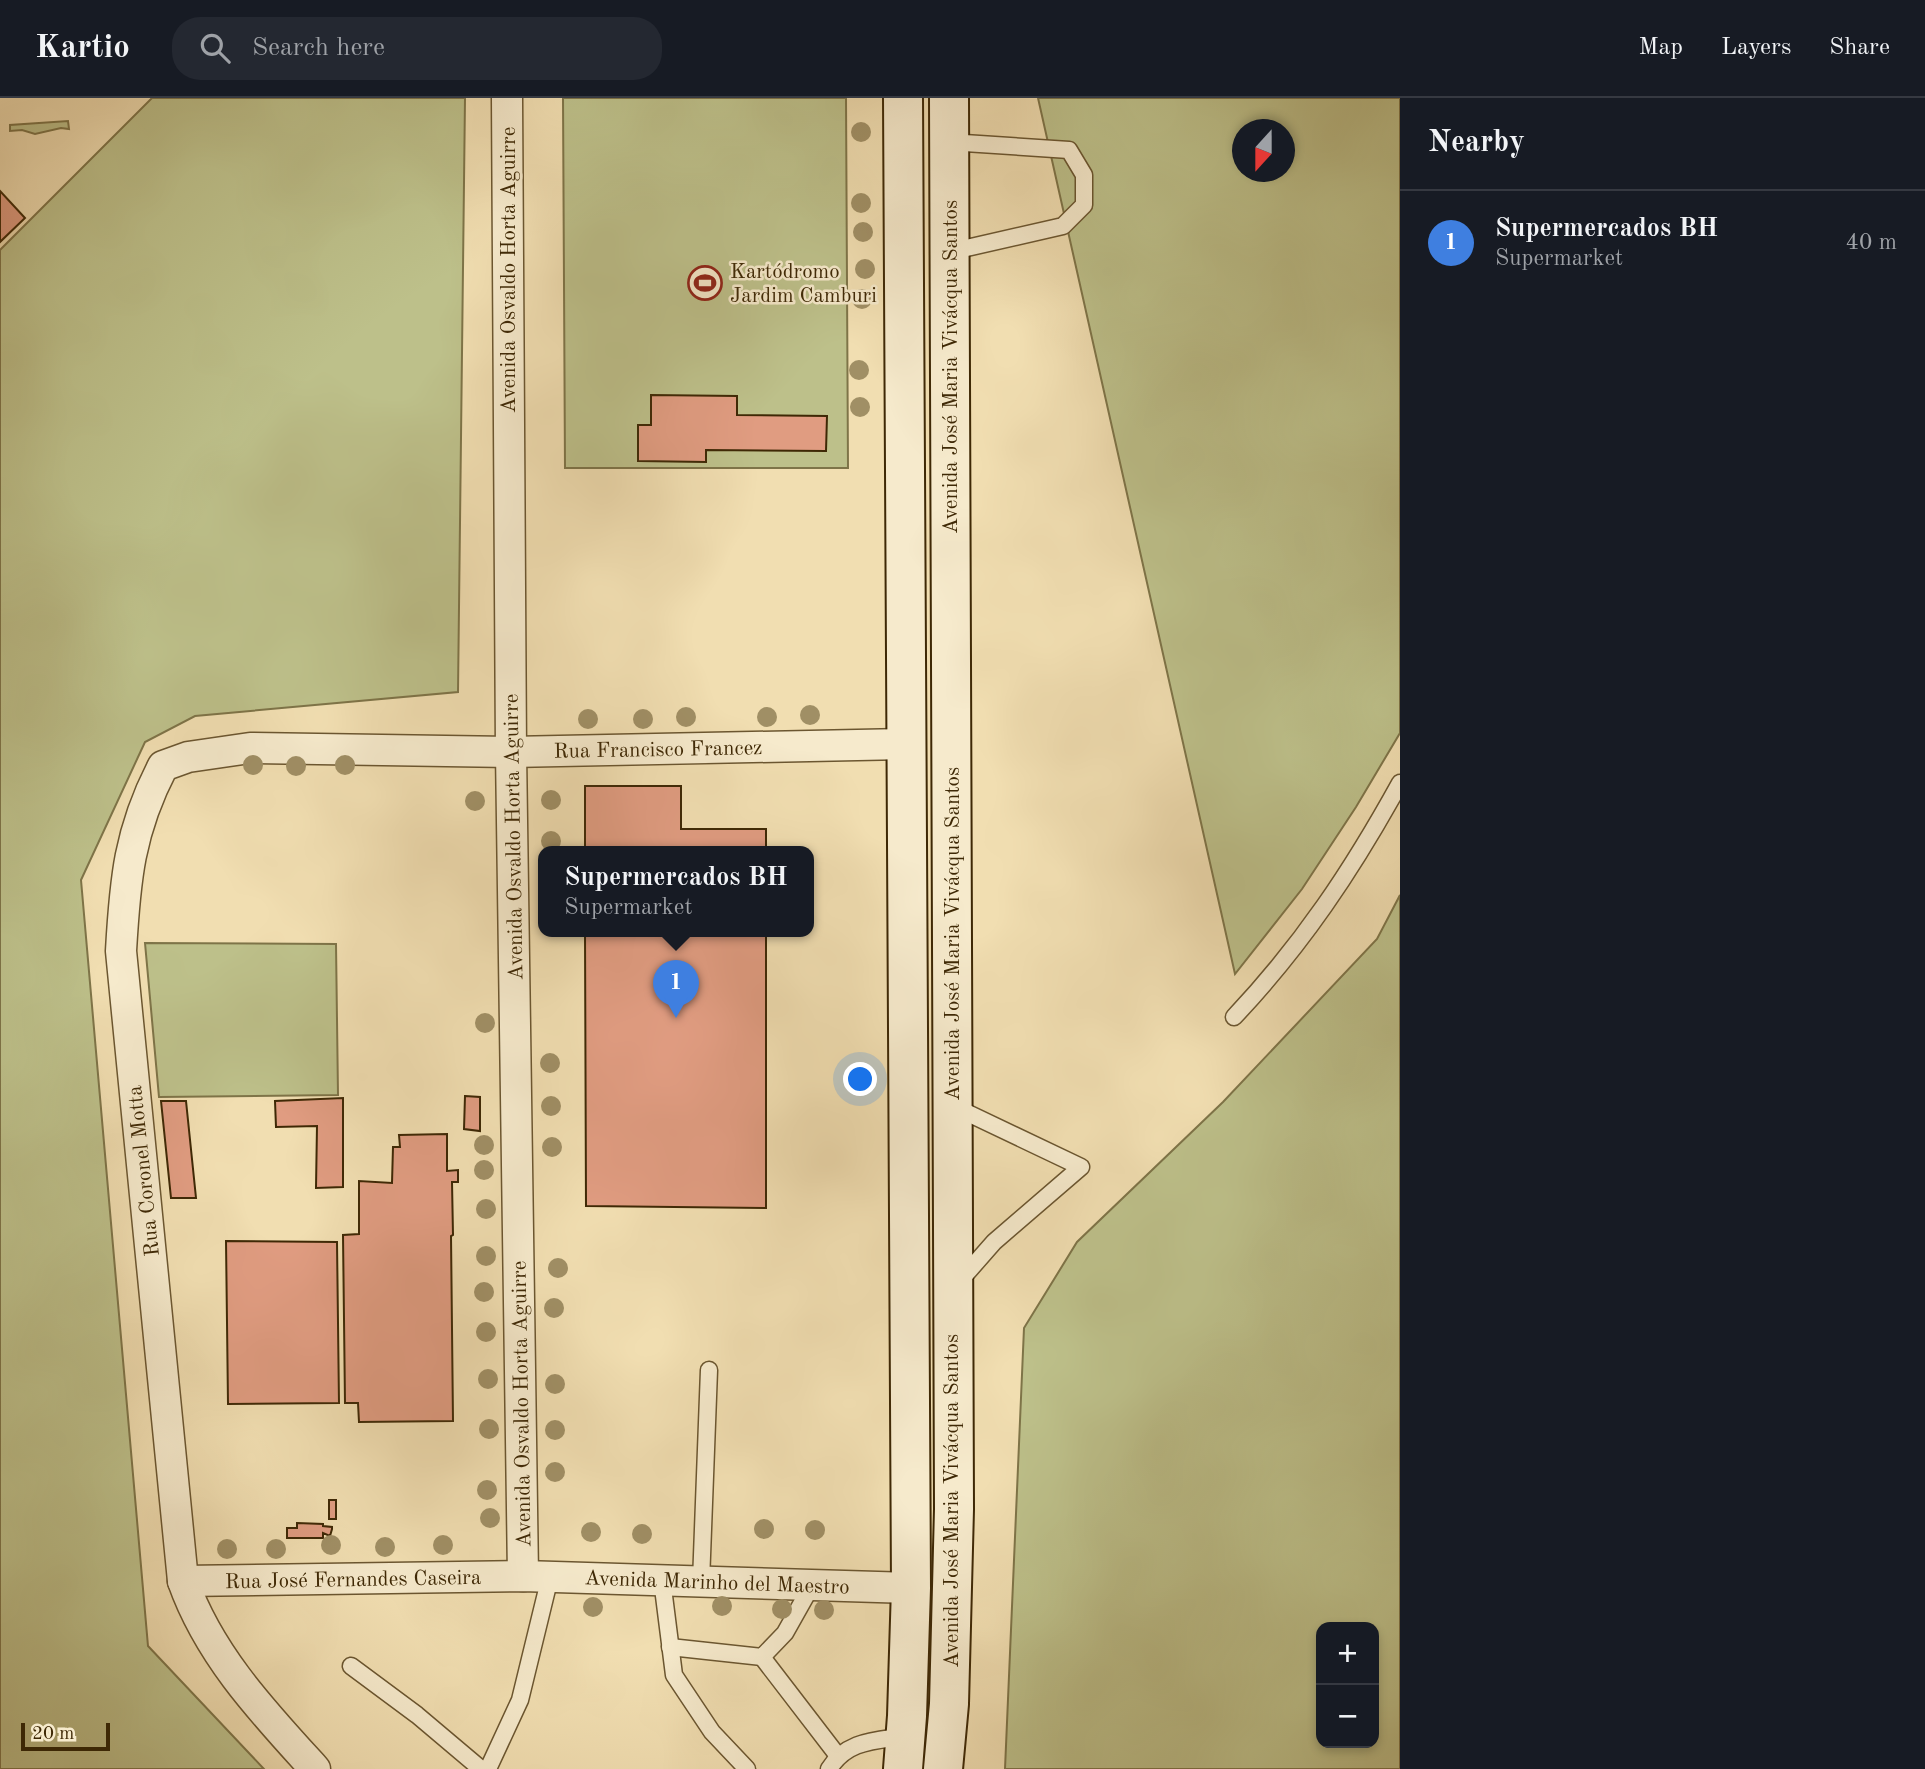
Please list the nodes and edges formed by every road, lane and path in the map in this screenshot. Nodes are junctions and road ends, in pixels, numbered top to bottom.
1 (507, 98) edge
2 (903, 98) edge
3 (949, 98) edge
4 (949, 142) junction
5 (949, 252) junction
6 (905, 744) junction
7 (511, 752) junction
8 (163, 766) joint
9 (1400, 783) edge
10 (1234, 1017) dead end
11 (953, 1106) junction
12 (952, 1290) junction
13 (709, 1370) dead end
14 (536, 1577) junction
15 (662, 1580) junction
16 (183, 1581) junction
17 (701, 1582) junction
18 (812, 1585) junction
19 (911, 1588) junction
20 (670, 1647) junction
21 (762, 1657) junction
22 (351, 1666) dead end
23 (904, 1753) edge
24 (833, 1762) edge
25 (315, 1769) edge
26 (481, 1769) edge
27 (488, 1769) edge
28 (747, 1769) edge
29 (943, 1769) edge

1 - 7 street, Avenida Osvaldo Horta Aguirre
2 - 6 main road, Avenida José Maria Vivácqua Santos
3 - 4 main road, Avenida José Maria Vivácqua Santos
4 - 5 main road, Avenida José Maria Vivácqua Santos
4 - 5 lane
5 - 11 main road, Avenida José Maria Vivácqua Santos
6 - 7 street, Rua Francisco Francez
6 - 19 main road, Avenida José Maria Vivácqua Santos
7 - 8 street, Rua Francisco Francez
7 - 14 street, Avenida Osvaldo Horta Aguirre
8 - 16 street, Rua Coronel Motta
9 - 10 lane
11 - 12 main road, Avenida José Maria Vivácqua Santos
11 - 12 lane
12 - 29 main road, Avenida José Maria Vivácqua Santos
13 - 17 lane
14 - 15 street, Avenida Marinho del Maestro
14 - 16 street, Rua José Fernandes Caseira
14 - 27 lane
15 - 17 street, Avenida Marinho del Maestro
15 - 20 lane
16 - 25 street, Rua Coronel Motta
17 - 18 street, Avenida Marinho del Maestro
18 - 19 street, Avenida Marinho del Maestro
18 - 21 lane
19 - 23 main road, Avenida José Maria Vivácqua Santos
20 - 21 lane
20 - 28 lane
21 - 24 lane
22 - 26 lane
23 - 24 lane

